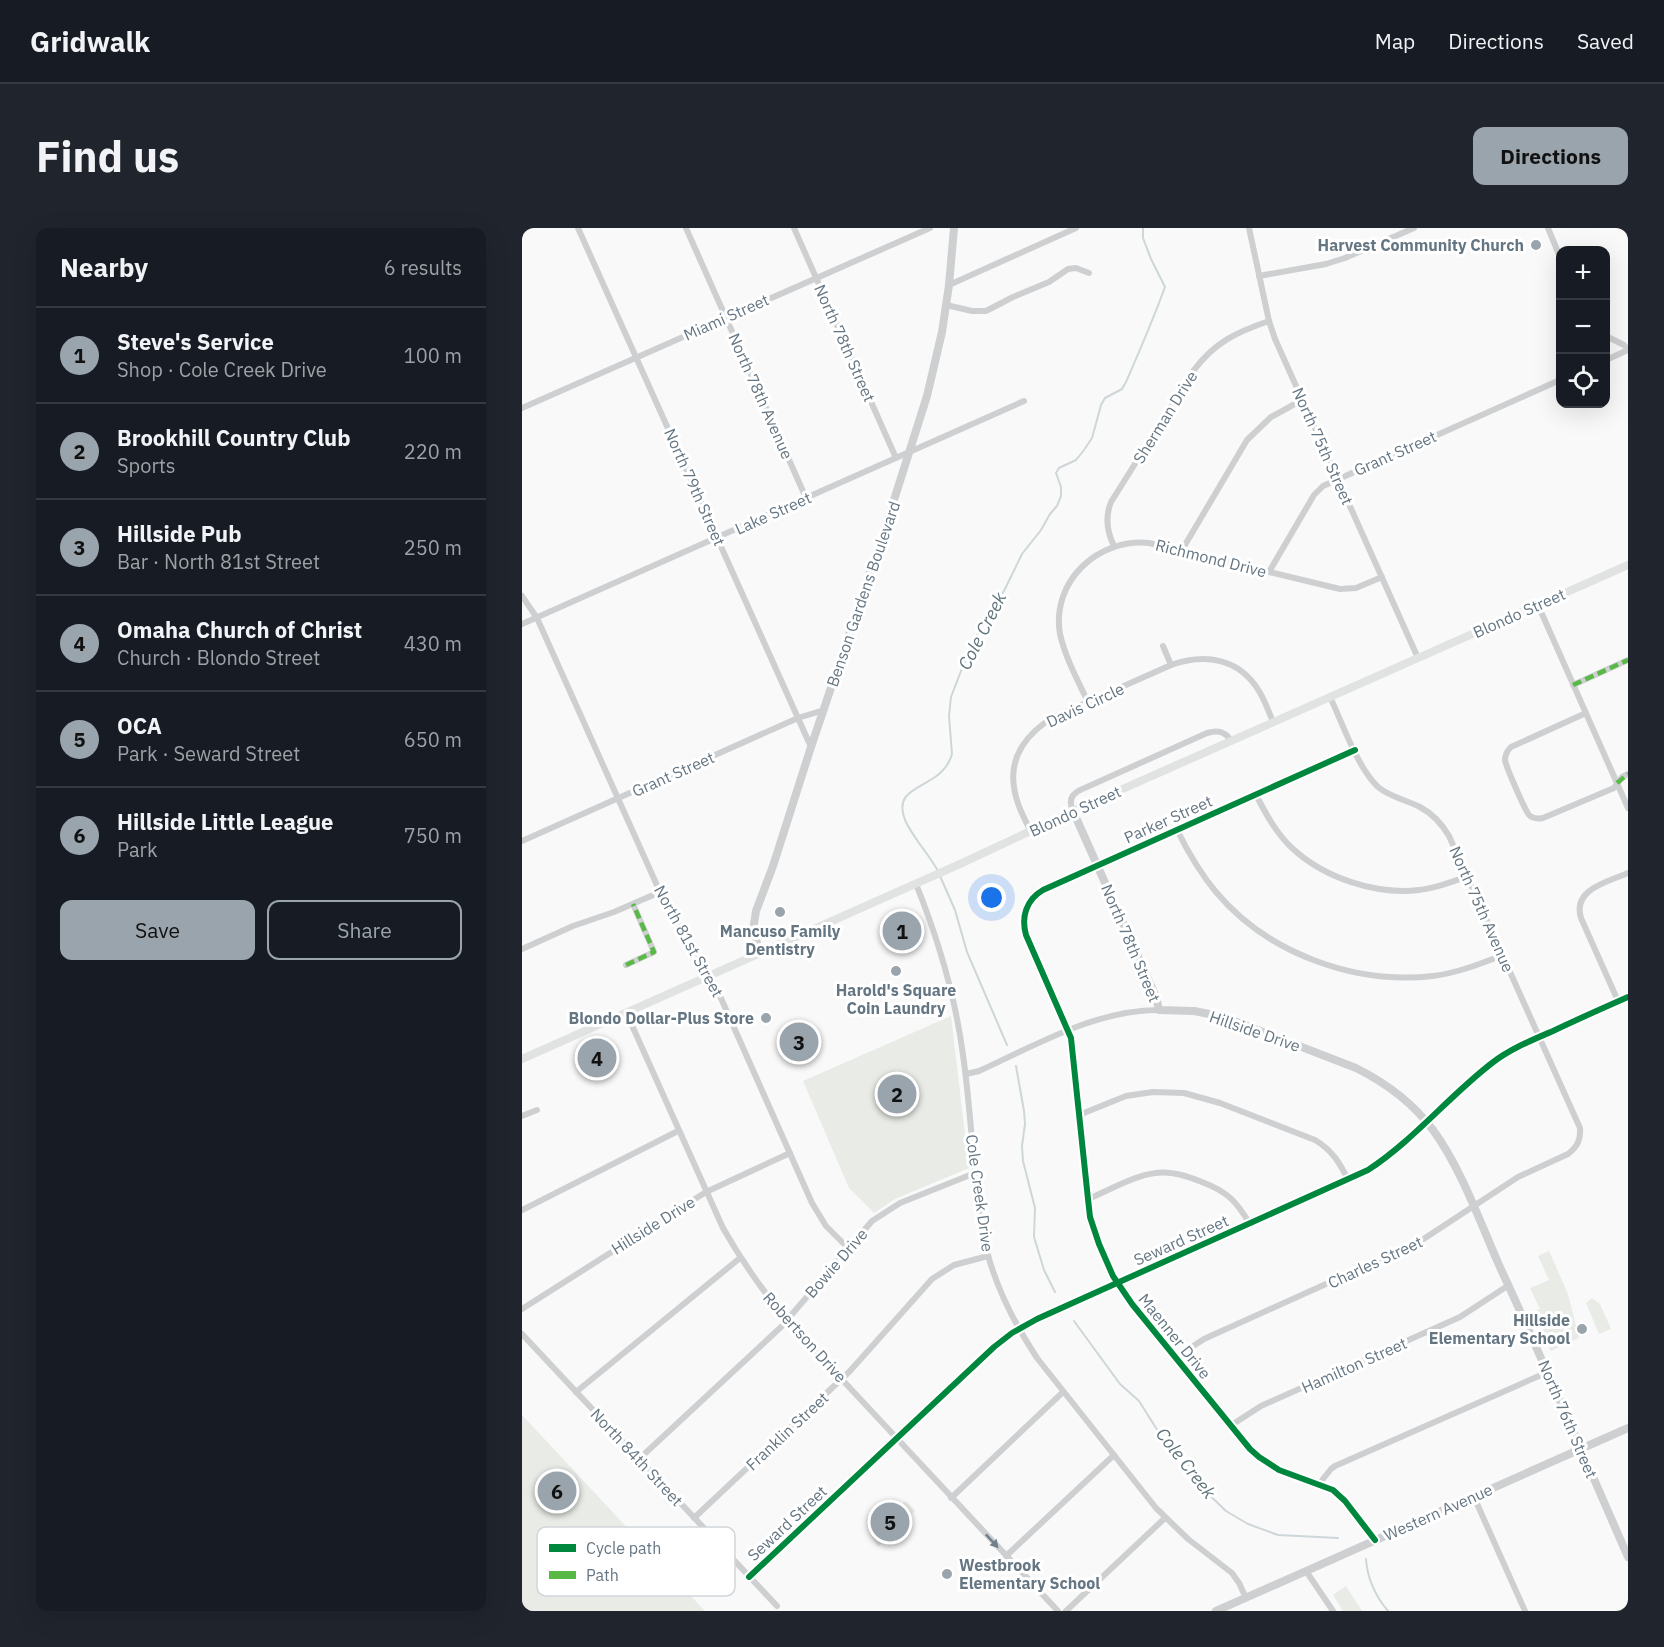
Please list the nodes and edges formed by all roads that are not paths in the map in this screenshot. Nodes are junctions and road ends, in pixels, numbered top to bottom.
1 (578, 228) edge
2 (686, 228) edge
3 (794, 228) edge
4 (930, 228) edge
5 (954, 228) edge
6 (1076, 228) edge
7 (1249, 228) edge
8 (1414, 228) edge
9 (1548, 228) edge
10 (1556, 247) edge
11 (1089, 273) dead end
12 (1259, 276) junction
13 (816, 277) junction
14 (949, 285) junction
15 (946, 305) junction
16 (726, 317) junction
17 (1269, 321) junction
18 (1610, 338) edge
19 (1628, 350) edge
20 (636, 357) junction
21 (1610, 358) edge
22 (1556, 382) edge
23 (1302, 400) junction
24 (1024, 401) dead end
25 (522, 408) edge
26 (910, 452) junction
27 (896, 458) junction
28 (1338, 479) junction
29 (806, 498) junction
30 (717, 538) junction
31 (1114, 546) junction
32 (1182, 550) junction
33 (1628, 564) edge
34 (1269, 572) junction
35 (1382, 577) junction
36 (522, 596) edge
37 (1538, 605) junction
38 (537, 618) junction
39 (522, 624) edge
40 (1163, 646) dead end
41 (1418, 658) junction
42 (1628, 660) edge
43 (1171, 665) junction
44 (1573, 684) junction
45 (1330, 697) junction
46 (1088, 702) junction
47 (824, 710) junction
48 (1586, 713) junction
49 (798, 718) junction
50 (1273, 722) junction
51 (1231, 741) junction
52 (811, 747) junction
53 (1355, 750) junction
54 (1628, 774) edge
55 (1617, 783) junction
56 (1256, 795) junction
57 (618, 798) junction
58 (1628, 808) edge
59 (1073, 811) junction
60 (1177, 830) junction
61 (1031, 832) junction
62 (522, 841) edge
63 (1098, 865) junction
64 (1628, 873) edge
65 (1468, 876) junction
66 (916, 884) junction
67 (660, 892) junction
68 (633, 904) junction
69 (1027, 938) joint
70 (522, 949) edge
71 (760, 953) junction
72 (1503, 955) junction
73 (626, 965) dead end
74 (710, 975) junction
75 (1628, 997) edge
76 (1618, 1001) junction
77 (1160, 1010) junction
78 (626, 1012) junction
79 (1068, 1030) junction
80 (1539, 1037) junction
81 (522, 1059) edge
82 (966, 1074) junction
83 (537, 1110) dead end
84 (1079, 1115) junction
85 (522, 1116) edge
86 (1426, 1122) junction
87 (678, 1131) junction
88 (790, 1153) junction
89 (1568, 1154) joint
90 (975, 1173) junction
91 (1348, 1180) junction
92 (706, 1192) junction
93 (1088, 1199) junction
94 (1473, 1207) junction
95 (522, 1210) edge
96 (1250, 1224) junction
97 (848, 1248) junction
98 (988, 1256) junction
99 (740, 1258) junction
100 (1118, 1283) junction
101 (1509, 1285) junction
102 (522, 1309) edge
103 (787, 1320) junction
104 (1019, 1329) junction
105 (522, 1334) edge
106 (1175, 1358) junction
107 (1548, 1372) junction
108 (842, 1379) junction
109 (576, 1392) junction
110 (1064, 1392) junction
111 (1230, 1426) junction
112 (1628, 1428) edge
113 (897, 1438) junction
114 (1581, 1449) junction
115 (1114, 1455) junction
116 (639, 1459) junction
117 (1320, 1484) junction
118 (1473, 1497) junction
119 (951, 1498) junction
120 (694, 1518) junction
121 (1165, 1518) junction
122 (702, 1527) edge
123 (1375, 1540) junction
124 (1006, 1556) junction
125 (1628, 1557) edge
126 (735, 1562) edge
127 (1305, 1571) junction
128 (749, 1577) junction
129 (1246, 1598) junction
130 (777, 1606) dead end
131 (1058, 1611) edge
132 (1066, 1611) edge
133 (1216, 1611) edge
134 (1333, 1611) edge
135 (1525, 1611) edge

1 - 20 street, North 79th Street
2 - 16 street, North 78th Avenue
3 - 13 street, North 78th Street
4 - 13 street, Miami Street
5 - 14 street, Benson Gardens Boulevard
6 - 14 street
7 - 12 street, North 75th Street
8 - 12 street
9 - 10 street
11 - 15 street
12 - 17 street, North 75th Street
13 - 16 street, Miami Street
13 - 27 street, North 78th Street
14 - 15 street, Benson Gardens Boulevard
15 - 26 street, Benson Gardens Boulevard
16 - 20 street, Miami Street
16 - 29 street, North 78th Avenue
17 - 23 street, North 75th Street
17 - 31 street, Sherman Drive
18 - 19 street
19 - 21 street
20 - 25 street, Miami Street
20 - 30 street, North 79th Street
22 - 28 street, Grant Street
23 - 28 street, North 75th Street
23 - 32 street
24 - 26 street, Lake Street
26 - 27 street, Lake Street
26 - 47 street, Benson Gardens Boulevard
27 - 29 street, Lake Street
28 - 34 street, Grant Street
28 - 35 street, North 75th Street
29 - 30 street, Lake Street
30 - 38 street, Lake Street
30 - 49 street, North 79th Street
31 - 32 street, Richmond Drive
31 - 46 street, Richmond Drive
32 - 34 street, Richmond Drive
33 - 37 main road, Blondo Street
34 - 35 street, Richmond Drive
35 - 41 street, North 75th Street
36 - 38 street, North 81st Street
37 - 41 main road, Blondo Street
37 - 44 street
38 - 39 street, Lake Street
38 - 57 street, North 81st Street
40 - 43 street
41 - 45 main road, Blondo Street
42 - 44 street
43 - 46 street, Davis Circle
43 - 50 street, Davis Circle
44 - 48 street
45 - 50 main road, Blondo Street
45 - 53 street, North 75th Avenue
46 - 61 street, Davis Circle
47 - 49 street, Grant Street
47 - 52 street, Benson Gardens Boulevard
48 - 55 street
48 - 55 street
49 - 52 street, North 79th Street
49 - 57 street, Grant Street
50 - 51 main road, Blondo Street
51 - 59 main road, Blondo Street
51 - 59 street
52 - 71 street, Benson Gardens Boulevard
53 - 56 street, Parker Street
53 - 65 street, North 75th Avenue
54 - 55 street
55 - 58 street
56 - 60 street, Parker Street
56 - 65 street
57 - 62 street, Grant Street
57 - 67 street, North 81st Street
59 - 61 main road, Blondo Street
59 - 63 street, North 78th Street
60 - 63 street, Parker Street
60 - 72 street
61 - 66 main road, Blondo Street
63 - 69 street, Parker Street
63 - 77 street, North 78th Street
64 - 76 street
65 - 72 street, North 75th Avenue
66 - 71 main road, Blondo Street
66 - 82 street, Cole Creek Drive
67 - 68 street
67 - 74 street, North 81st Street
68 - 70 street
68 - 73 street
69 - 79 street, Maenner Drive
71 - 74 main road, Blondo Street
72 - 80 street, North 75th Avenue
74 - 78 main road, Blondo Street
74 - 88 street, North 81st Street
75 - 76 street, Seward Street
76 - 80 street, Seward Street
77 - 79 street, Hillside Drive
77 - 86 street, Hillside Drive
78 - 81 main road, Blondo Street
78 - 87 street, Robertson Drive
79 - 82 street, Hillside Drive
79 - 84 street, Maenner Drive
80 - 86 street, Seward Street
80 - 89 street, North 75th Avenue
82 - 90 street, Cole Creek Drive
83 - 85 street
84 - 91 street
84 - 93 street, Maenner Drive
86 - 91 street, Seward Street
86 - 94 street, North 76th Street
87 - 92 street, Robertson Drive
87 - 95 street
88 - 92 street, Hillside Drive
88 - 97 street, North 81st Street
89 - 94 street, Charles Street
90 - 97 street, Bowie Drive
90 - 98 street, Cole Creek Drive
91 - 96 street, Seward Street
92 - 99 street, Robertson Drive
92 - 102 street, Hillside Drive
93 - 96 street
93 - 100 street, Maenner Drive
94 - 101 street, North 76th Street
94 - 106 street, Charles Street
96 - 100 street, Seward Street
97 - 103 street, Bowie Drive
98 - 104 street, Cole Creek Drive
98 - 108 street, Franklin Street
99 - 103 street, Robertson Drive
99 - 109 street
100 - 104 street, Seward Street
100 - 106 street, Maenner Drive
101 - 107 street, North 76th Street
101 - 111 street, Hamilton Street
103 - 108 street, Robertson Drive
103 - 116 street, Bowie Drive
104 - 110 street, Cole Creek Drive
104 - 113 street, Seward Street
105 - 109 street, North 84th Street
106 - 111 street, Maenner Drive
107 - 114 street, North 76th Street
107 - 117 street
108 - 113 street, Robertson Drive
108 - 120 street, Franklin Street
109 - 116 street, North 84th Street
110 - 115 street, Cole Creek Drive
110 - 119 street
111 - 117 street, Maenner Drive
112 - 114 street, Western Avenue
113 - 119 street, Robertson Drive
113 - 128 street, Seward Street
114 - 118 street, Western Avenue
114 - 125 street, North 76th Street
115 - 121 street, Cole Creek Drive
115 - 124 street
116 - 120 street, North 84th Street
117 - 123 street, Maenner Drive
118 - 123 street, Western Avenue
118 - 135 street
119 -> 124 street, Robertson Drive
120 - 122 street, North 84th Street
121 - 129 street, Cole Creek Drive
121 - 132 street
123 - 127 street, Western Avenue
124 - 131 street, Robertson Drive
126 - 128 street, North 84th Street
127 - 129 street, Western Avenue
127 - 134 street
128 - 130 street, North 84th Street
129 - 133 street, Western Avenue

